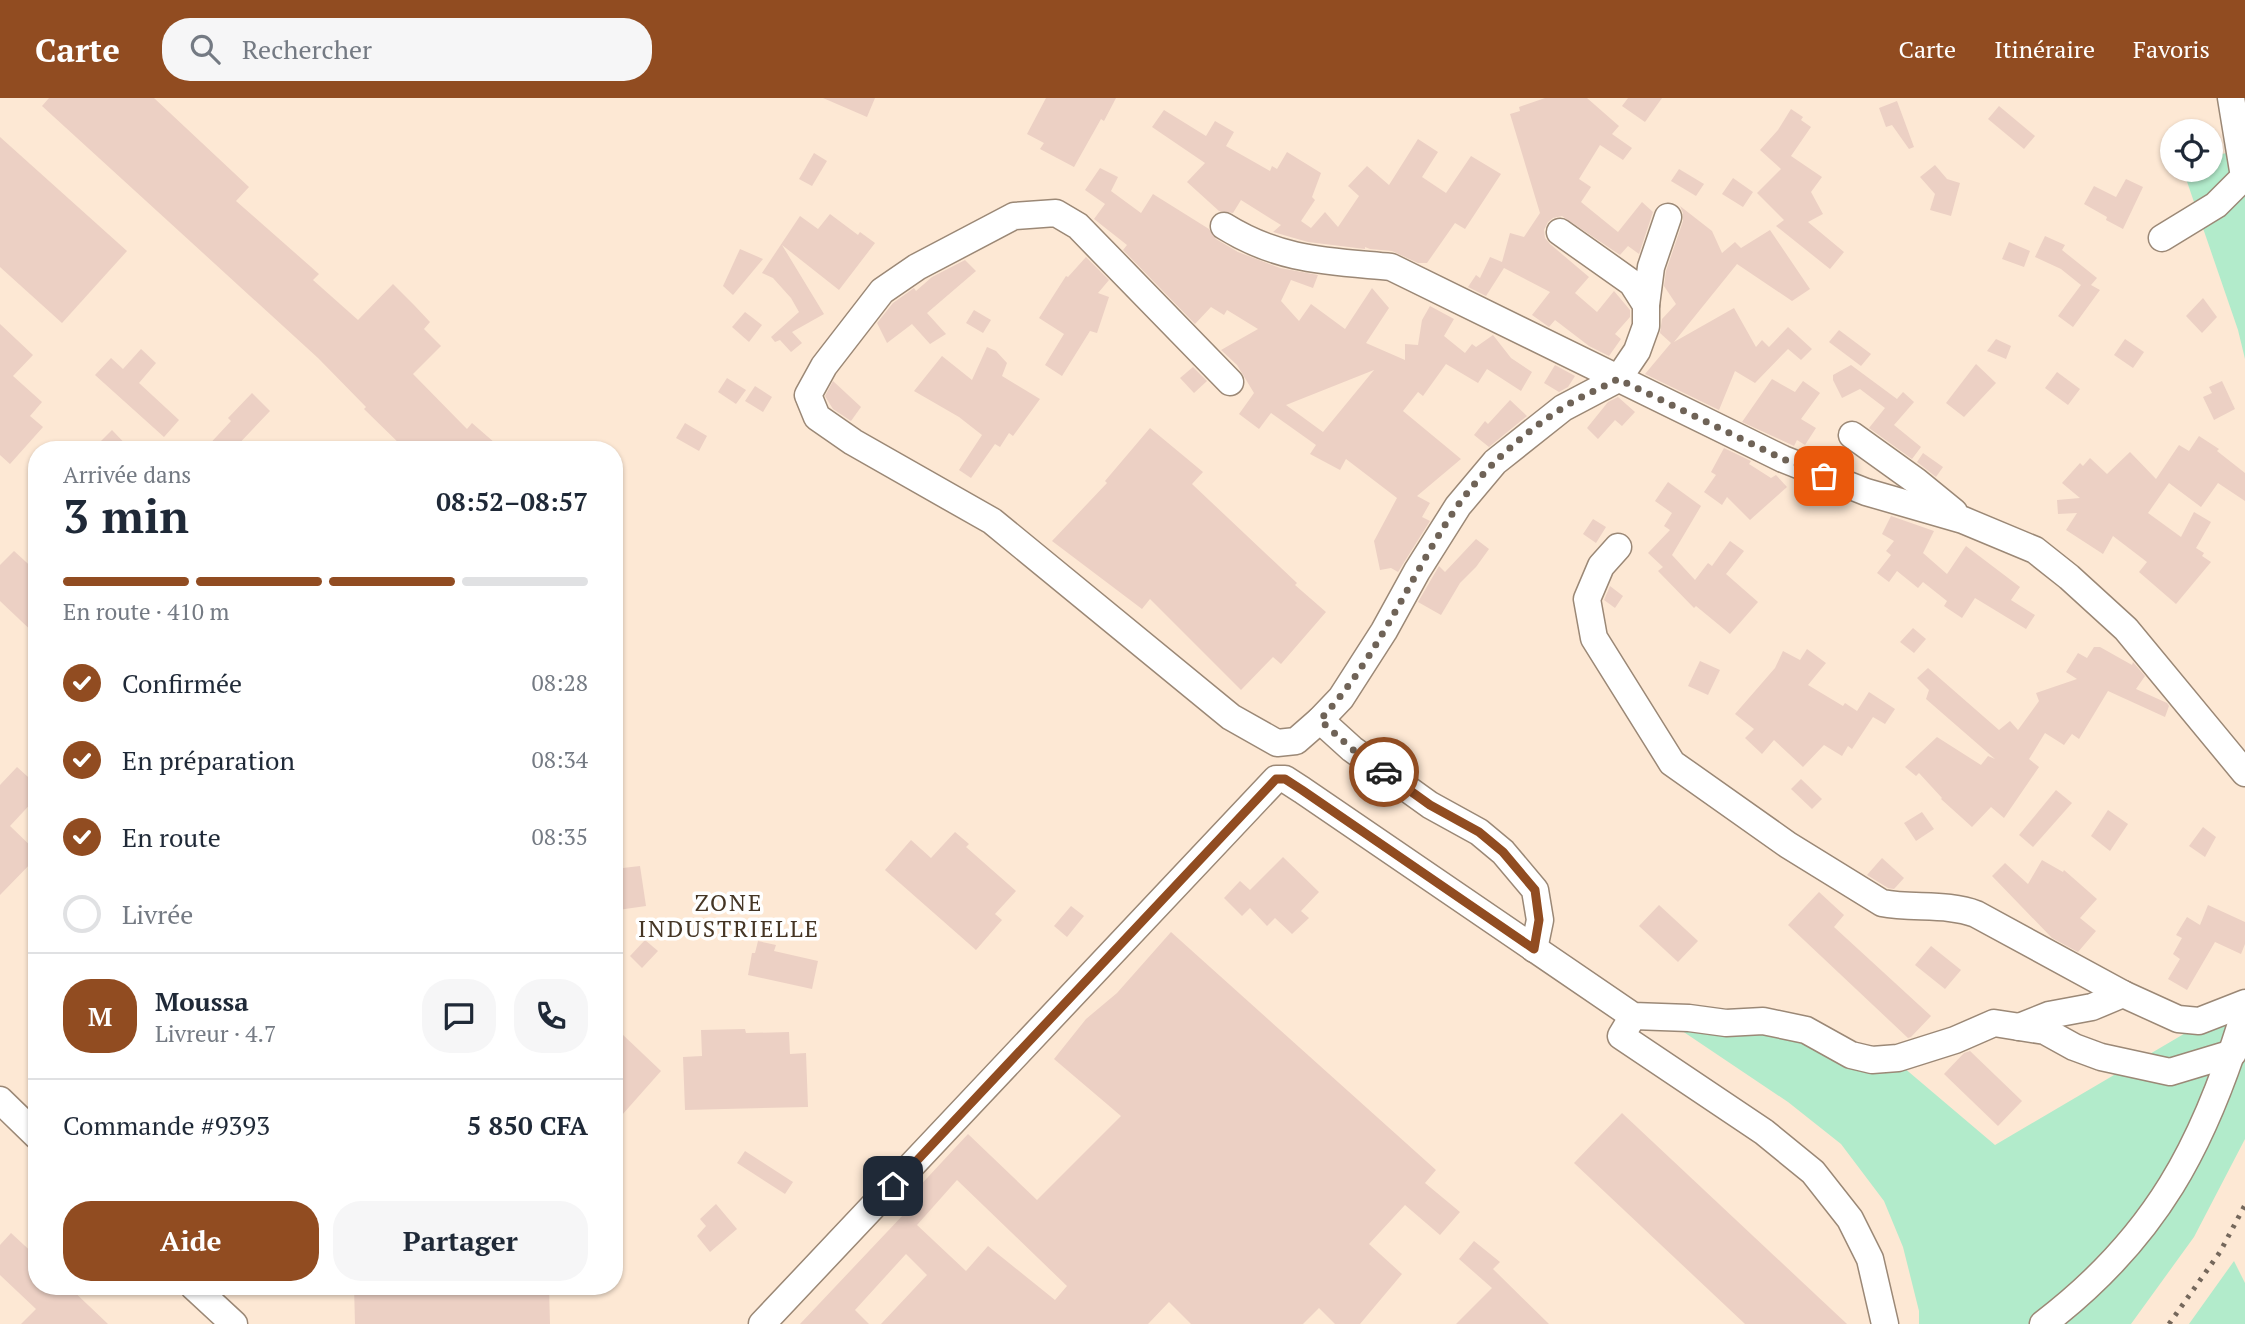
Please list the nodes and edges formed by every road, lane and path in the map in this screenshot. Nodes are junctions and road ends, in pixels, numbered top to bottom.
1 (2231, 98) edge
2 (1668, 217) dead end
3 (1224, 226) dead end
4 (1560, 232) dead end
5 (2162, 238) dead end
6 (1646, 305) junction
7 (1618, 379) junction
8 (1230, 382) dead end
9 (1852, 435) dead end
10 (1963, 520) junction
11 (1618, 547) dead end
12 (1320, 720) junction
13 (2245, 773) edge
14 (1534, 949) junction
15 (2123, 994) junction
16 (2245, 1003) edge
17 (2245, 1011) edge
18 (1633, 1016) junction
19 (2018, 1027) junction
20 (2233, 1053) junction
21 (0, 1100) edge
22 (28, 1127) edge
23 (203, 1295) edge
24 (234, 1324) edge
25 (762, 1324) edge
26 (1885, 1324) edge
27 (2043, 1324) edge

1 - 5 street
2 - 6 street
3 - 7 street
4 - 6 street
6 - 7 street
7 - 10 street
7 - 12 street
8 - 12 street
9 - 10 street
10 - 13 street
11 - 15 street
12 - 14 street
14 - 18 street
14 - 25 street
15 - 16 street
15 - 19 street
17 - 20 street
18 - 19 street
18 - 26 street
19 - 20 street
20 - 27 street
21 - 22 street
23 - 24 street

